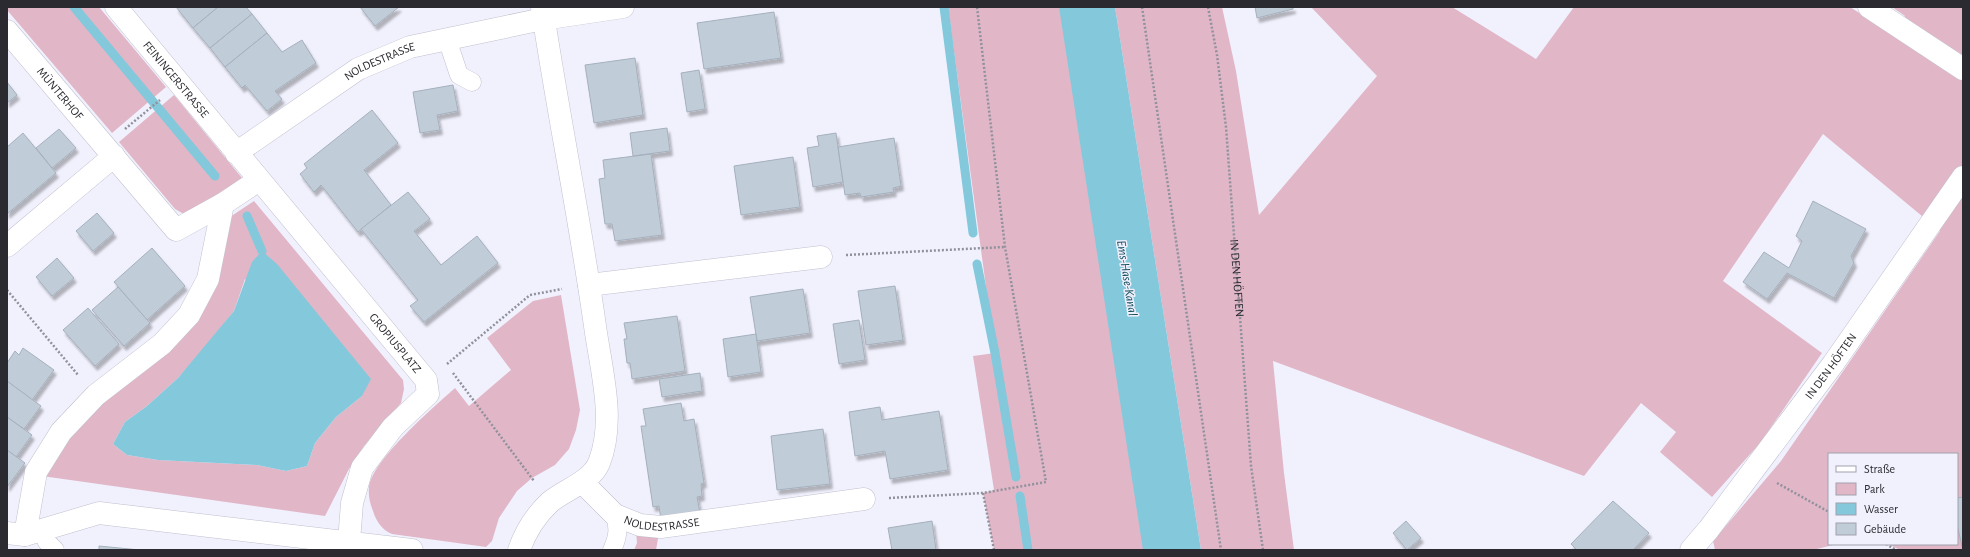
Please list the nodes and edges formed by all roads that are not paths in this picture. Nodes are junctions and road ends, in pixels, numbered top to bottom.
1 (116, 7) edge
2 (623, 7) edge
3 (1869, 7) edge
4 (543, 13) edge
5 (7, 31) edge
6 (447, 39) junction
7 (1963, 69) edge
8 (472, 82) dead end
9 (109, 151) junction
10 (236, 153) junction
11 (1963, 177) edge
12 (259, 180) junction
13 (223, 204) junction
14 (7, 246) edge
15 (821, 257) road end
16 (589, 285) junction
17 (582, 482) junction
18 (864, 499) road end
19 (615, 515) junction
20 (24, 533) edge
21 (348, 541) junction
22 (55, 550) edge
23 (412, 550) edge
24 (519, 550) edge
25 (612, 550) edge
26 (1691, 550) edge

1 - 10 street, FEININGERSTRASSE
2 - 4 street, NOLDESTRASSE
3 - 7 street
4 - 6 street, NOLDESTRASSE
4 - 16 street
5 - 9 street, MÜNTERHOF
6 - 8 lane
6 - 10 street, NOLDESTRASSE
9 - 13 street, MÜNTERHOF
9 - 14 street
10 - 12 street, GROPIUSPLATZ
11 - 26 street, IN DEN HÖFTEN
12 - 13 street
12 - 21 street, GROPIUSPLATZ
13 - 20 street
15 - 16 street
16 - 17 street
17 - 19 street, NOLDESTRASSE
17 - 24 street
18 - 19 street, NOLDESTRASSE
19 - 25 lane
20 - 21 street
20 - 22 lane
21 - 23 street

